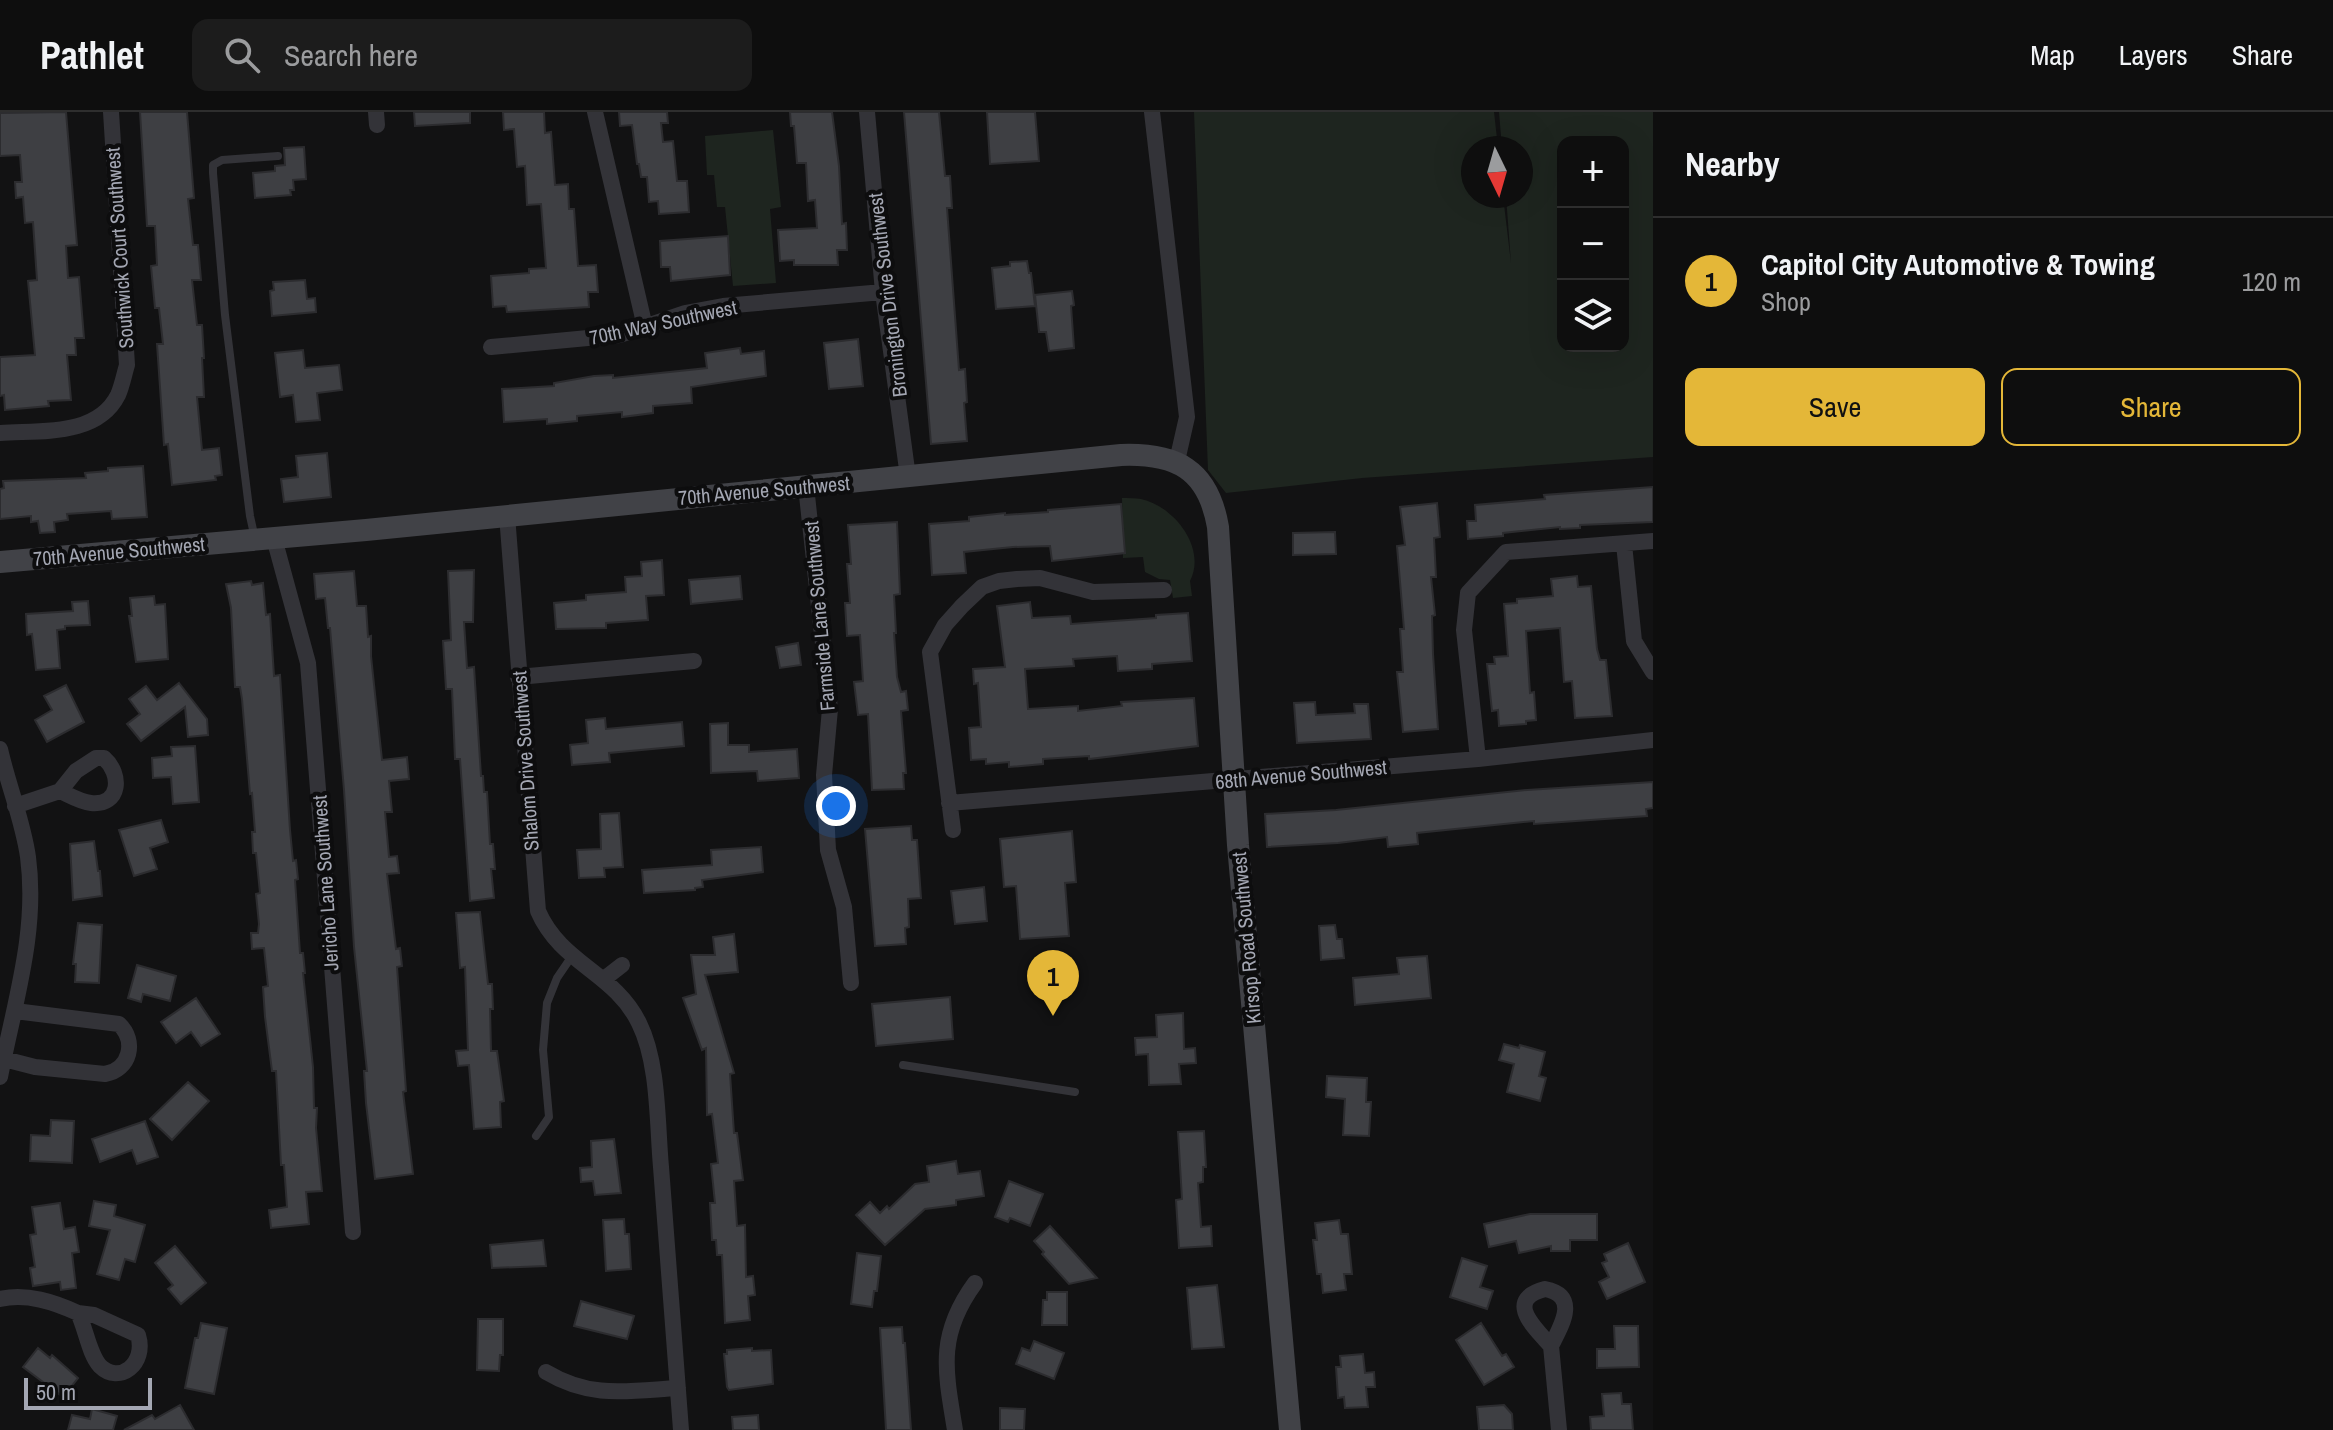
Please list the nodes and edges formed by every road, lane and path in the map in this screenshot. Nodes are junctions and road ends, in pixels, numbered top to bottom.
1 (111, 112) edge
2 (595, 112) edge
3 (867, 112) edge
4 (1152, 112) edge
5 (278, 156) dead end
6 (883, 292) junction
7 (645, 327) junction
8 (491, 347) dead end
9 (0, 433) edge
10 (1177, 461) junction
11 (908, 477) junction
12 (806, 486) junction
13 (507, 515) junction
14 (265, 539) junction
15 (1653, 541) edge
16 (1624, 544) junction
17 (0, 562) edge
18 (1164, 590) dead end
19 (694, 661) dead end
20 (1653, 672) edge
21 (518, 677) junction
22 (1653, 740) edge
23 (0, 749) edge
24 (1478, 759) junction
25 (1234, 779) junction
26 (60, 791) dead end
27 (949, 803) junction
28 (15, 806) junction
29 (953, 830) dead end
30 (572, 956) junction
31 (622, 965) dead end
32 (604, 979) junction
33 (851, 983) dead end
34 (15, 1011) junction
35 (2, 1059) edge
36 (903, 1065) dead end
37 (0, 1077) edge
38 (1075, 1092) dead end
39 (536, 1136) dead end
40 (353, 1232) dead end
41 (975, 1283) dead end
42 (0, 1299) edge
43 (78, 1313) dead end
44 (1551, 1346) dead end
45 (546, 1372) dead end
46 (678, 1388) junction
47 (681, 1430) edge
48 (955, 1430) edge
49 (1290, 1430) edge
50 (1559, 1430) edge

1 - 9 street, Southwick Court Southwest
2 - 7 street
3 - 6 street, Bronington Drive Southwest
4 - 10 street
5 - 14 lane
6 - 7 street, 70th Way Southwest
6 - 11 street, Bronington Drive Southwest
7 - 8 street, 70th Way Southwest
10 - 11 street, 70th Avenue Southwest
10 - 25 street, Kirsop Road Southwest
11 - 12 street, 70th Avenue Southwest
12 - 13 street, 70th Avenue Southwest
12 - 33 street, Farmside Lane Southwest
13 - 14 street, 70th Avenue Southwest
13 - 21 street, Shalom Drive Southwest
14 - 17 street, 70th Avenue Southwest
14 - 40 street, Jericho Lane Southwest
15 - 16 street
16 - 20 street
16 - 24 street
18 - 27 street
19 - 21 street
21 - 30 street, Shalom Drive Southwest
22 - 24 street, 68th Avenue Southwest
23 - 28 street
24 - 25 street, 68th Avenue Southwest
25 - 27 street, 68th Avenue Southwest
25 - 49 street, Kirsop Road Southwest
26 - 28 street
27 - 29 street
28 - 34 street
30 - 32 street, Shalom Drive Southwest
30 - 39 lane
31 - 32 street
32 - 46 street, Shalom Drive Southwest
34 - 35 street
34 - 35 street
35 - 37 street
36 - 38 lane
41 - 48 street
42 - 43 street
44 - 50 street
45 - 46 street
46 - 47 street, Shalom Drive Southwest

